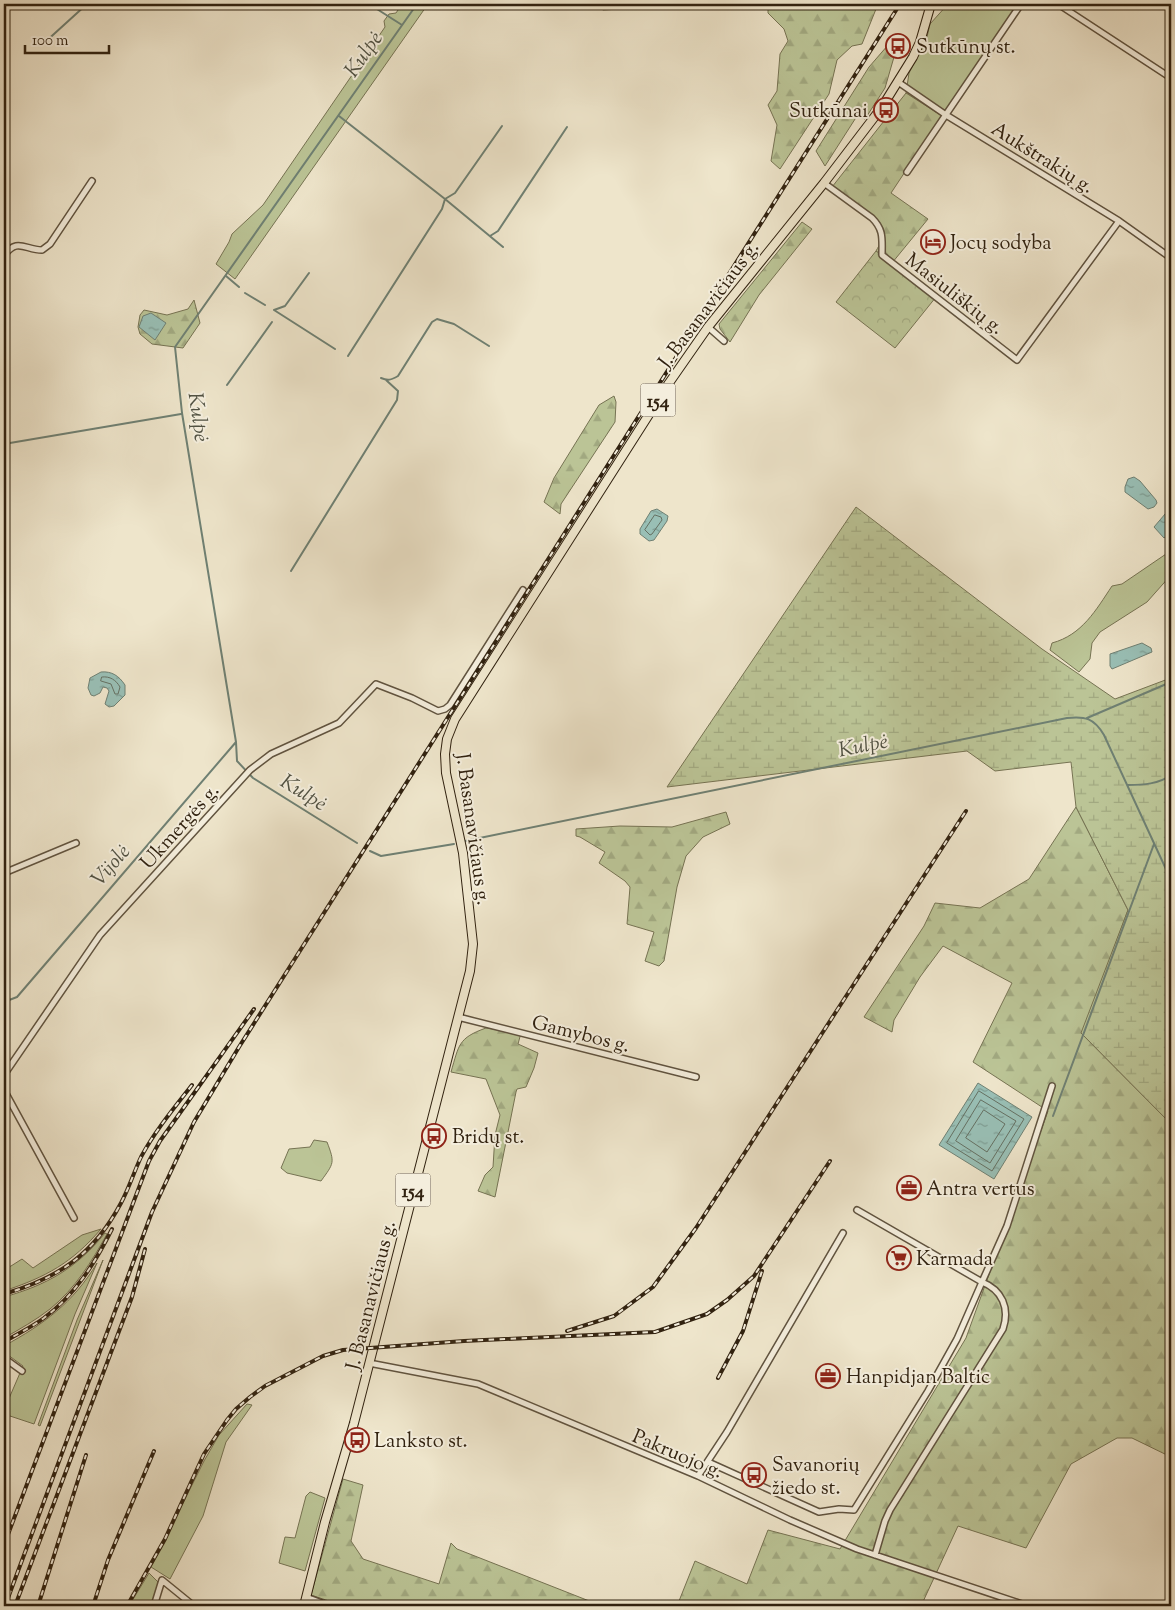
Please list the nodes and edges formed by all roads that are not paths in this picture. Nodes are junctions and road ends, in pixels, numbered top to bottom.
1 (931, 4) edge
2 (1021, 4) edge
3 (1058, 4) edge
4 (1171, 78) edge
5 (898, 82) junction
6 (946, 115) junction
7 (907, 172) dead end
8 (92, 181) dead end
9 (824, 183) junction
10 (1119, 222) junction
11 (4, 256) edge
12 (1171, 258) edge
13 (708, 327) junction
14 (724, 341) dead end
15 (523, 590) dead end
16 (76, 843) dead end
17 (4, 873) edge
18 (458, 1017) junction
19 (4, 1075) edge
20 (696, 1077) dead end
21 (1052, 1086) dead end
22 (4, 1090) edge
23 (857, 1210) dead end
24 (74, 1218) dead end
25 (844, 1233) dead end
26 (982, 1282) junction
27 (4, 1358) edge
28 (369, 1363) junction
29 (22, 1371) dead end
30 (708, 1462) junction
31 (698, 1476) junction
32 (875, 1555) junction
33 (306, 1597) junction
34 (154, 1606) edge
35 (194, 1606) edge
36 (304, 1606) edge
37 (330, 1606) edge
38 (1028, 1606) edge

1 - 5 main road, J. Basanavičiaus g. / 154
2 - 6 street
3 - 4 street
5 - 6 street, Aukštrakių g.
5 - 9 main road, J. Basanavičiaus g. / 154
6 - 7 street
6 - 10 street, Aukštrakių g.
8 - 11 street
9 - 10 street, Masiuliškių g.
9 - 13 main road, J. Basanavičiaus g. / 154
10 - 12 street, Aukštrakių g.
13 - 14 street
13 - 18 main road, J. Basanavičiaus g. / 154
15 - 19 street, Ukmergės g.
16 - 17 street
18 - 20 street, Gamybos g.
18 - 28 main road, J. Basanavičiaus g. / 154
21 - 26 street
22 - 24 street
23 - 26 street
25 - 30 street
26 - 30 street
26 - 32 street
27 - 29 street
28 - 31 street, Pakruojo g.
28 - 33 main road, J. Basanavičiaus g. / 154
30 - 31 street
31 - 32 street, Pakruojo g.
32 - 38 street, Pakruojo g.
33 - 36 main road, J. Basanavičiaus g. / 154
33 - 37 street
34 - 35 street

